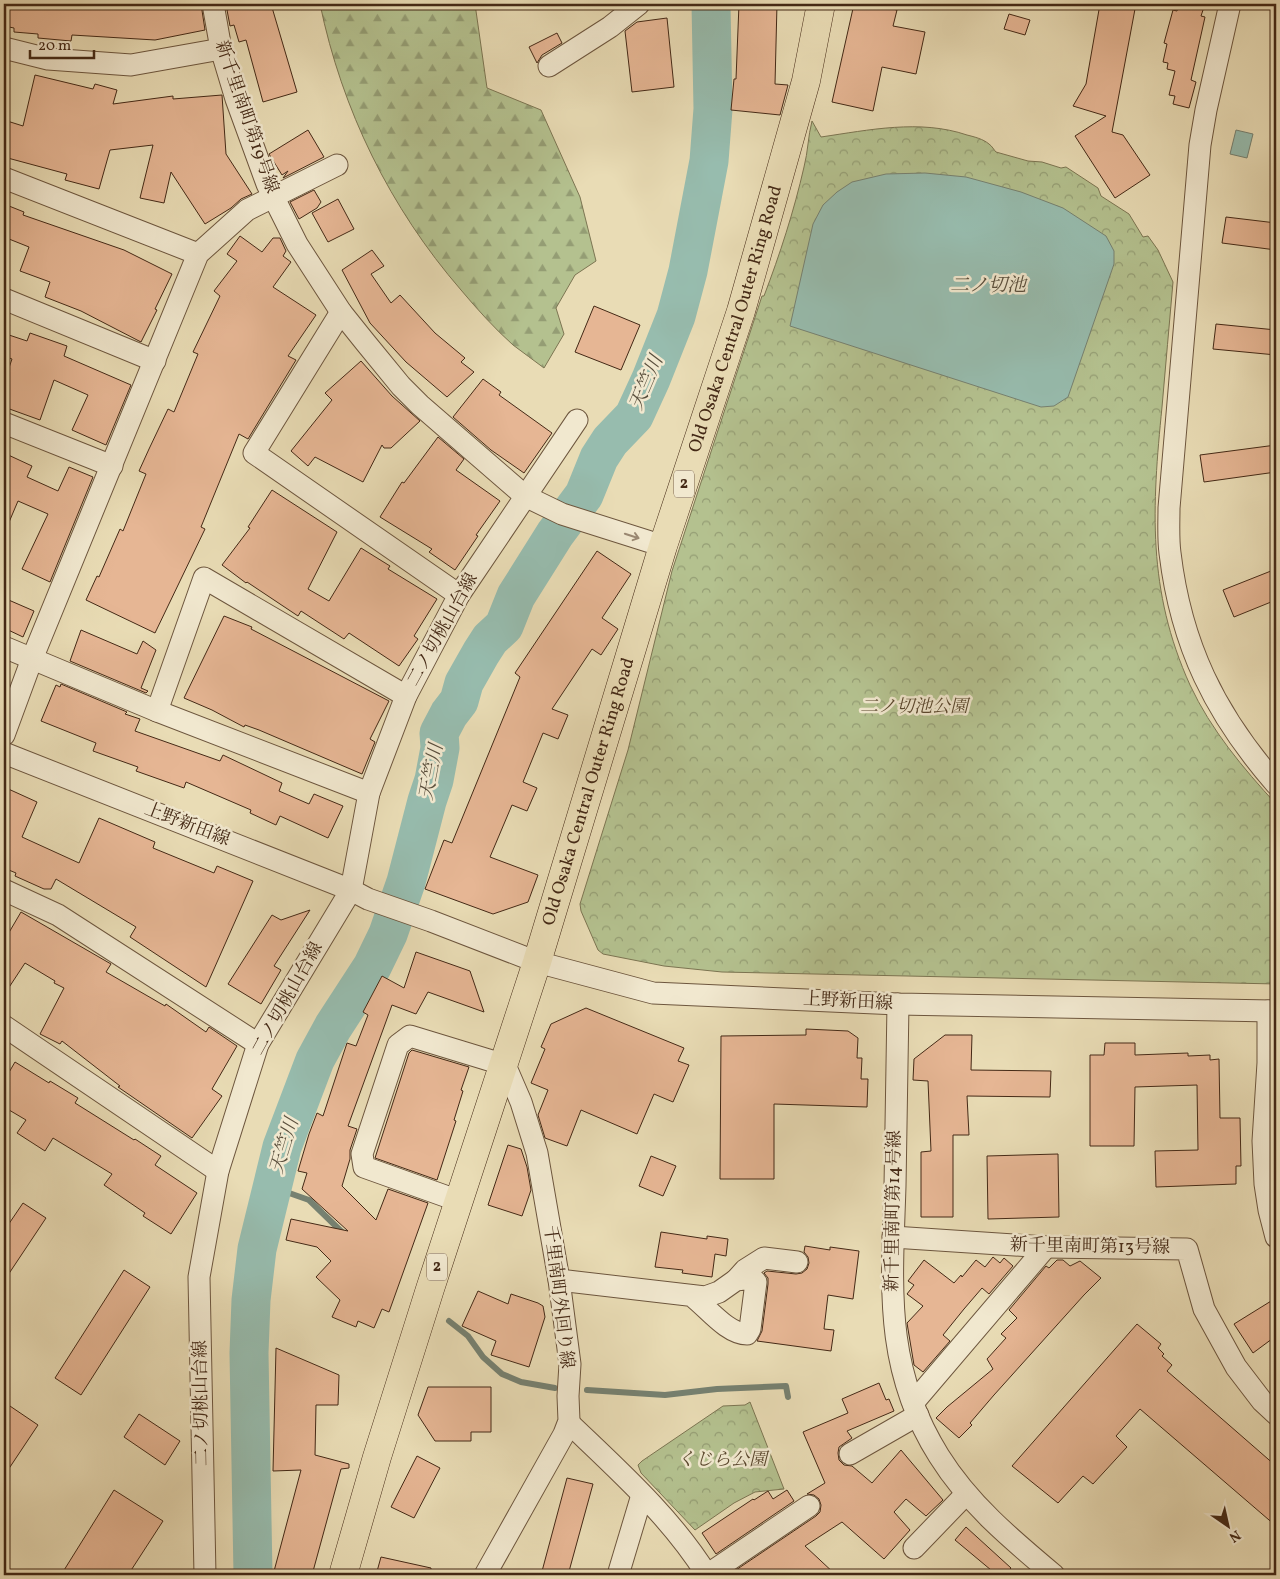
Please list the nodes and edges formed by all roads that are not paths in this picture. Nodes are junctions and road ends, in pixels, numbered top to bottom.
1 (213, 4) edge
2 (639, 4) edge
3 (821, 4) edge
4 (1230, 4) edge
5 (4, 48) edge
6 (220, 49) junction
7 (549, 66) dead end
8 (337, 165) dead end
9 (4, 178) edge
10 (273, 198) junction
11 (198, 254) junction
12 (4, 299) edge
13 (341, 312) junction
14 (155, 361) junction
15 (577, 420) dead end
16 (4, 423) edge
17 (112, 466) junction
18 (525, 496) junction
19 (664, 546) junction
20 (459, 595) junction
21 (4, 647) edge
22 (32, 658) junction
23 (406, 696) junction
24 (158, 711) junction
25 (4, 735) edge
26 (4, 753) edge
27 (1276, 784) edge
28 (369, 792) junction
29 (4, 890) edge
30 (360, 895) junction
31 (538, 962) junction
32 (898, 1004) junction
33 (1272, 1011) edge
34 (4, 1026) edge
35 (258, 1044) junction
36 (504, 1065) junction
37 (1271, 1088) edge
38 (218, 1170) junction
39 (459, 1200) junction
40 (893, 1237) junction
41 (1276, 1237) edge
42 (1046, 1247) junction
43 (797, 1262) dead end
44 (559, 1280) junction
45 (736, 1280) junction
46 (692, 1296) junction
47 (915, 1409) junction
48 (1276, 1414) edge
49 (568, 1423) junction
50 (850, 1454) dead end
51 (642, 1494) junction
52 (966, 1494) junction
53 (809, 1506) dead end
54 (914, 1548) dead end
55 (206, 1575) edge
56 (344, 1575) edge
57 (485, 1575) edge
58 (618, 1575) edge
59 (707, 1575) edge
60 (1054, 1575) edge

1 - 6 street, 新千里南町第19号線
2 - 7 street
3 - 19 main road, Old Osaka Central Outer Ring Road / 2
4 - 27 street
5 - 6 street
6 - 10 street, 新千里南町第19号線
8 - 10 street
9 - 11 street
10 - 11 street
10 - 13 street, 新千里南町第19号線
11 - 14 street
12 - 14 street
13 - 18 street, 新千里南町第19号線
13 - 20 street
14 - 17 street
15 - 18 street, 二ノ切桃山台線
16 - 17 street
17 - 22 street
18 -> 19 street
18 - 20 street, 二ノ切桃山台線
19 - 31 main road, Old Osaka Central Outer Ring Road / 2
20 - 23 street, 二ノ切桃山台線
21 - 22 street
22 - 24 street
22 - 25 street
23 - 24 street
23 - 28 street, 二ノ切桃山台線
24 - 28 street
26 - 30 street, 上野新田線
28 - 30 street, 二ノ切桃山台線
29 - 35 street
30 - 31 street, 上野新田線
30 - 35 street, 二ノ切桃山台線
31 - 32 street, 上野新田線
31 - 36 main road, Old Osaka Central Outer Ring Road / 2
32 - 33 street, 上野新田線
32 - 40 street, 新千里南町第14号線
33 - 37 street
34 - 38 street
35 - 38 street, 二ノ切桃山台線
36 - 39 main road, Old Osaka Central Outer Ring Road / 2
36 - 39 street
36 - 44 street, 千里南町外回り線
37 - 41 street
38 - 55 street, 二ノ切桃山台線
39 - 56 main road, Old Osaka Central Outer Ring Road / 2
40 - 42 street, 新千里南町第13号線
40 - 47 street, 新千里南町第14号線
42 - 47 street
42 - 48 street, 新千里南町第13号線
43 - 45 street
44 - 46 street
44 - 49 street, 千里南町外回り線
45 - 46 street
45 - 46 street
47 - 50 street
47 - 52 street, 新千里南町第14号線
49 - 51 street
49 - 57 street, 千里南町外回り線
51 - 58 street
51 - 59 street
52 - 54 street
52 - 60 street, 新千里南町第14号線
53 - 59 street

